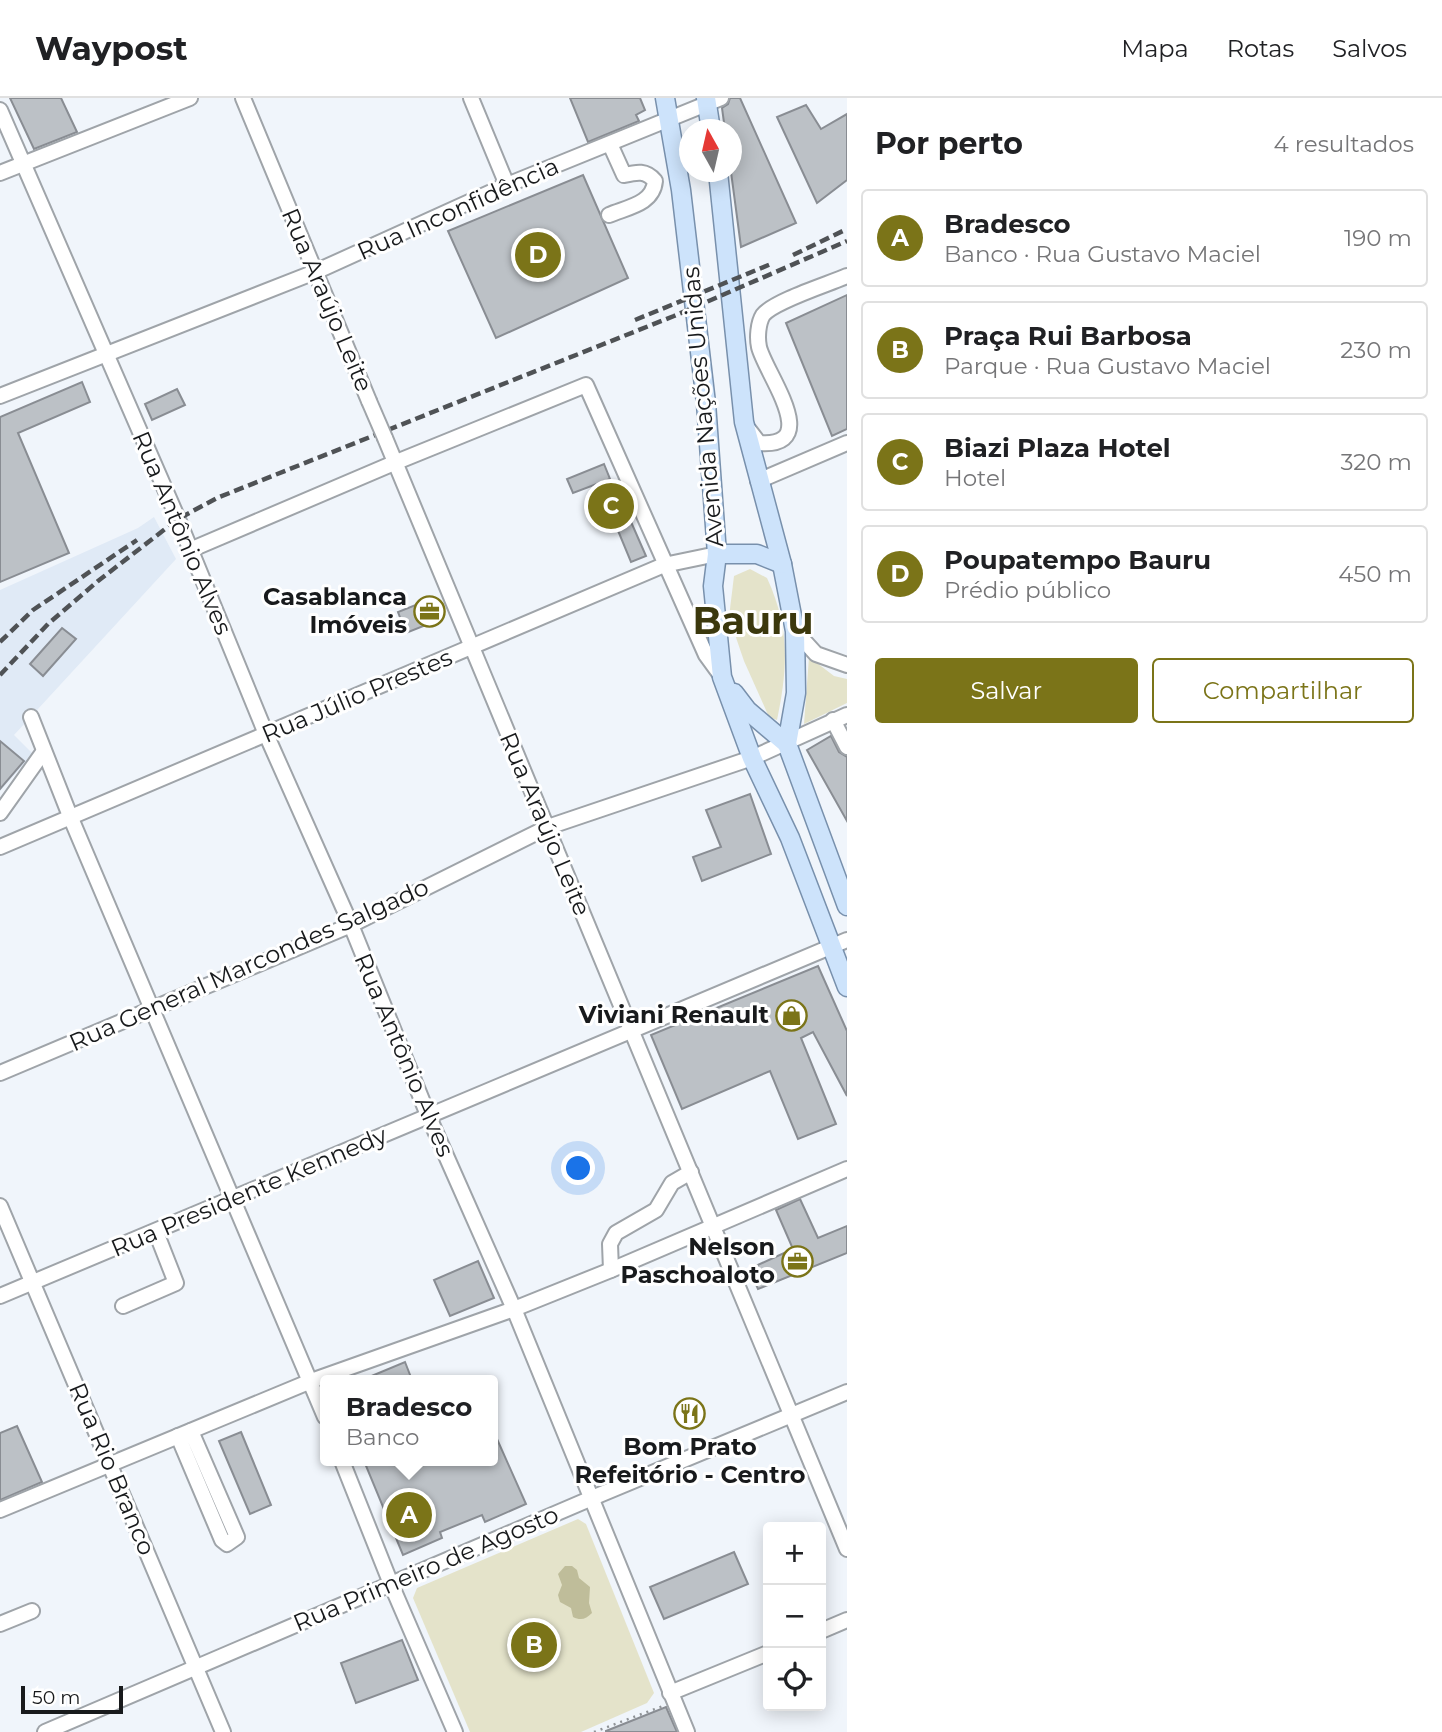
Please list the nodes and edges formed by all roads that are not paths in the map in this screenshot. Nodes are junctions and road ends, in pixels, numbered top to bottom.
1 (190, 98) edge
2 (243, 98) edge
3 (471, 98) edge
4 (665, 98) edge
5 (711, 100) edge
6 (0, 110) edge
7 (711, 119) edge
8 (669, 121) junction
9 (610, 144) junction
10 (23, 164) junction
11 (0, 173) edge
12 (719, 182) edge
13 (507, 186) junction
14 (609, 215) dead end
15 (314, 272) junction
16 (847, 276) edge
17 (847, 283) edge
18 (105, 354) junction
19 (0, 396) edge
20 (744, 422) junction
21 (847, 443) edge
22 (752, 455) junction
23 (394, 463) junction
24 (758, 481) junction
25 (190, 550) junction
26 (718, 554) junction
27 (782, 564) junction
28 (664, 565) junction
29 (795, 631) junction
30 (471, 649) junction
31 (847, 665) edge
32 (722, 677) junction
33 (31, 717) dead end
34 (840, 718) edge
35 (266, 734) junction
36 (788, 744) junction
37 (847, 747) edge
38 (44, 751) junction
39 (752, 758) junction
40 (0, 813) edge
41 (70, 816) junction
42 (548, 827) junction
43 (0, 847) edge
44 (847, 906) edge
45 (351, 925) junction
46 (839, 943) edge
47 (847, 987) edge
48 (151, 1009) junction
49 (631, 1032) junction
50 (0, 1073) edge
51 (428, 1115) junction
52 (847, 1169) edge
53 (691, 1172) junction
54 (232, 1199) junction
55 (0, 1206) edge
56 (712, 1227) junction
57 (156, 1232) junction
58 (611, 1270) junction
59 (33, 1282) junction
60 (0, 1296) edge
61 (123, 1306) dead end
62 (514, 1309) junction
63 (328, 1375) edge
64 (320, 1378) edge
65 (311, 1381) junction
66 (847, 1392) edge
67 (320, 1404) edge
68 (790, 1416) junction
69 (184, 1434) junction
70 (111, 1465) junction
71 (344, 1466) edge
72 (592, 1498) junction
73 (0, 1510) edge
74 (847, 1549) edge
75 (391, 1584) junction
76 (32, 1611) dead end
77 (847, 1620) edge
78 (0, 1624) edge
79 (826, 1629) edge
80 (763, 1655) edge
81 (195, 1667) junction
82 (672, 1698) junction
83 (45, 1732) edge
84 (223, 1732) edge
85 (455, 1732) edge
86 (687, 1732) edge

1 - 10 street
2 - 15 street, Rua Araújo Leite
3 - 13 street
4 - 8 main road, Avenida Nações Unidas
5 - 7 main road
5 - 8 street, Rua Inconfidência
6 - 10 street, Rua Antônio Alves
8 - 9 street, Rua Inconfidência
8 - 26 main road, Avenida Nações Unidas
9 - 13 street, Rua Inconfidência
9 - 14 street
10 - 11 street
10 - 18 street, Rua Antônio Alves
12 - 20 main road, Avenida Nações Unidas
13 - 15 street, Rua Inconfidência
15 - 18 street, Rua Inconfidência
15 - 23 street, Rua Araújo Leite, bridge
16 - 20 street
17 - 22 street
18 - 19 street, Rua Inconfidência
18 - 25 street, Rua Antônio Alves
20 - 22 main road, Avenida Nações Unidas
21 - 24 street
22 - 24 main road, Avenida Nações Unidas
23 - 25 street
23 - 28 street
23 - 30 street, Rua Araújo Leite
24 - 27 main road, Avenida Nações Unidas
25 - 35 street, Rua Antônio Alves
26 - 27 main road
26 - 28 street, Rua Júlio Prestes
26 - 32 main road, Avenida Nações Unidas
27 - 29 main road, Avenida Nações Unidas
28 - 30 street, Rua Júlio Prestes
28 - 32 street
29 - 31 street
29 - 36 main road, Avenida Nações Unidas
30 - 35 street, Rua Júlio Prestes
30 - 42 street, Rua Araújo Leite
32 - 36 main road
32 - 39 main road, Avenida Nações Unidas
33 - 38 street
34 - 36 street, Rua General Marcondes Salgado
34 - 37 street
35 - 41 street, Rua Júlio Prestes
35 - 45 street, Rua Antônio Alves
36 - 39 street, Rua General Marcondes Salgado
36 - 44 main road, Avenida Nações Unidas
38 - 40 street
38 - 41 street
39 - 42 street, Rua General Marcondes Salgado
39 - 46 main road, Avenida Nações Unidas
41 - 43 street, Rua Júlio Prestes
41 - 48 street
42 - 45 street, Rua General Marcondes Salgado
42 - 49 street, Rua Araújo Leite
45 - 48 street, Rua General Marcondes Salgado
45 - 51 street, Rua Antônio Alves
46 - 47 main road, Avenida Nações Unidas
46 - 49 street, Rua Presidente Kennedy
48 - 50 street, Rua General Marcondes Salgado
48 - 54 street
49 - 51 street, Rua Presidente Kennedy
49 - 53 street, Rua Araújo Leite
51 - 54 street, Rua Presidente Kennedy
51 - 62 street, Rua Antônio Alves
52 - 56 street
53 - 56 street, Rua Araújo Leite
53 - 58 street
54 - 57 street, Rua Presidente Kennedy
54 - 65 street
55 - 59 street, Rua Rio Branco
56 - 58 street
56 - 68 street, Rua Araújo Leite
57 - 59 street, Rua Presidente Kennedy
57 - 61 street
58 - 62 street
59 - 60 street, Rua Presidente Kennedy
59 - 70 street, Rua Rio Branco
62 - 63 street
62 - 72 street, Rua Antônio Alves
64 - 65 street
65 - 67 street
65 - 69 street
66 - 68 street, Rua Primeiro de Agosto
68 - 72 street, Rua Primeiro de Agosto
68 - 74 street, Rua Araújo Leite
69 - 69 street
69 - 70 street
70 - 73 street
70 - 81 street, Rua Rio Branco
71 - 75 street
72 - 75 street, Rua Primeiro de Agosto
72 - 82 street, Rua Antônio Alves
75 - 81 street, Rua Primeiro de Agosto
75 - 85 street
76 - 78 street
77 - 79 street
80 - 82 street
81 - 83 street, Rua Primeiro de Agosto
81 - 84 street, Rua Rio Branco
82 - 86 street, Rua Antônio Alves

